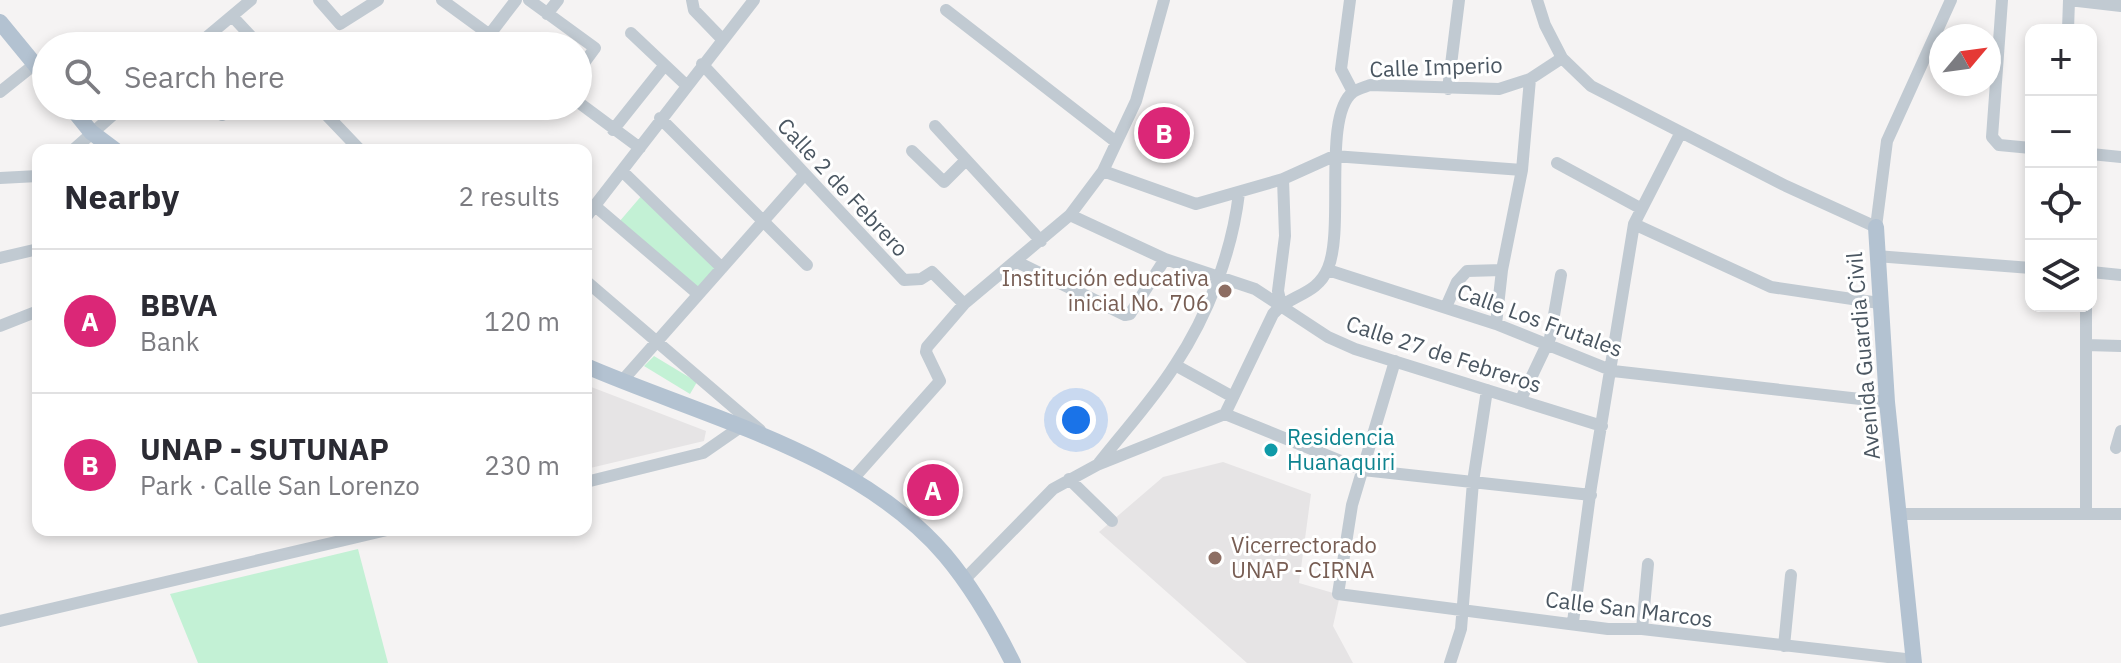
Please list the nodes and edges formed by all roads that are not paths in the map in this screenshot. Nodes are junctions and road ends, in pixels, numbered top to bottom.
1 (251, 0) edge
2 (319, 0) edge
3 (378, 0) edge
4 (442, 0) edge
5 (516, 0) edge
6 (529, 0) edge
7 (558, 0) edge
8 (692, 0) edge
9 (754, 0) edge
10 (1164, 0) edge
11 (1350, 0) edge
12 (1459, 0) edge
13 (1537, 0) edge
14 (1951, 0) edge
15 (2002, 0) edge
16 (2069, 0) edge
17 (2121, 6) edge
18 (946, 10) dead end
19 (547, 14) junction
20 (232, 16) junction
21 (0, 22) edge
22 (2068, 24) edge
23 (213, 32) edge
24 (247, 32) edge
25 (487, 32) edge
26 (492, 32) edge
27 (572, 32) edge
28 (631, 33) dead end
29 (722, 39) junction
30 (1562, 58) junction
31 (32, 60) edge
32 (702, 64) junction
33 (32, 66) edge
34 (664, 66) junction
35 (1530, 79) junction
36 (686, 85) junction
37 (1448, 89) junction
38 (0, 92) edge
39 (1353, 92) junction
40 (592, 113) edge
41 (660, 118) junction
42 (81, 120) edge
43 (106, 120) edge
44 (331, 120) edge
45 (935, 126) dead end
46 (613, 130) junction
47 (91, 132) junction
48 (1680, 134) junction
49 (1116, 142) junction
50 (79, 144) edge
51 (107, 144) edge
52 (354, 144) edge
53 (2025, 147) edge
54 (640, 148) junction
55 (912, 151) dead end
56 (2097, 155) edge
57 (1334, 156) junction
58 (2121, 157) edge
59 (966, 160) junction
60 (1557, 163) dead end
61 (1522, 170) junction
62 (622, 171) junction
63 (1103, 171) junction
64 (804, 175) junction
65 (32, 176) edge
66 (0, 178) edge
67 (1283, 179) junction
68 (1239, 193) junction
69 (595, 206) junction
70 (1640, 208) junction
71 (592, 210) edge
72 (1070, 215) junction
73 (764, 220) junction
74 (1634, 224) junction
75 (1876, 227) junction
76 (1041, 241) junction
77 (32, 250) edge
78 (1876, 256) junction
79 (0, 258) edge
80 (1165, 259) junction
81 (1017, 262) junction
82 (807, 265) dead end
83 (722, 268) junction
84 (2025, 268) edge
85 (1328, 270) junction
86 (1502, 270) junction
87 (2097, 273) edge
88 (1561, 275) dead end
89 (2121, 275) edge
90 (1219, 278) junction
91 (592, 286) edge
92 (698, 294) junction
93 (1879, 303) junction
94 (964, 304) junction
95 (1281, 304) junction
96 (1446, 307) junction
97 (2086, 312) edge
98 (32, 313) edge
99 (1496, 324) junction
100 (0, 326) edge
101 (656, 342) junction
102 (1547, 344) junction
103 (2086, 345) junction
104 (2121, 346) edge
105 (1395, 361) junction
106 (1175, 365) junction
107 (592, 368) edge
108 (1613, 371) junction
109 (622, 381) junction
110 (1487, 390) junction
111 (1233, 397) junction
112 (1521, 399) junction
113 (1887, 402) junction
114 (1225, 414) junction
115 (1602, 426) junction
116 (739, 428) junction
117 (2121, 431) edge
118 (774, 443) junction
119 (2116, 448) dead end
120 (1097, 465) junction
121 (1363, 470) junction
122 (1069, 479) junction
123 (852, 480) junction
124 (592, 481) edge
125 (1473, 482) junction
126 (1591, 495) junction
127 (1899, 514) junction
128 (2086, 514) junction
129 (2121, 514) edge
130 (1112, 521) dead end
131 (361, 536) edge
132 (1648, 564) dead end
133 (1791, 575) dead end
134 (964, 580) junction
135 (1463, 610) junction
136 (0, 621) edge
137 (1573, 622) junction
138 (1642, 629) junction
139 (1784, 646) junction
140 (1914, 661) edge
141 (1013, 663) edge
142 (1450, 663) edge

1 - 20 street
2 - 3 street
4 - 25 street
5 - 26 street
6 - 19 street
7 - 19 street
8 - 29 street
9 - 29 street
10 - 49 street
11 - 39 street
12 - 37 street
13 - 30 street, Avenida Guardia Civil
14 - 75 street
15 - 53 street
16 - 17 street
16 - 22 street
18 - 49 street
19 - 27 street
20 - 23 street
20 - 24 street
21 - 31 main road
28 - 34 street
29 - 32 street
30 - 35 street, Calle Imperio
30 - 48 street, Avenida Guardia Civil
32 - 36 street
32 - 64 street, Calle 2 de Febrero
33 - 38 street
34 - 36 street
34 - 46 street
35 - 37 street, Calle Imperio
35 - 61 street
36 - 41 street
37 - 39 street, Calle Imperio
39 - 57 street
40 - 46 street
41 - 54 street
41 - 73 street
42 - 47 main road
43 - 47 street
44 - 52 street
45 - 59 street
46 - 54 street
47 - 50 street
47 - 51 main road
48 - 70 street
48 - 75 street, Avenida Guardia Civil
49 - 63 street
54 - 62 street
55 - 59 street
56 - 58 street
57 - 61 street
57 - 67 street
57 - 85 street
59 - 76 street
60 - 70 street
61 - 86 street
62 - 69 street
62 - 83 street
63 - 68 street
63 - 72 street
64 - 73 street
64 - 94 street, Calle 2 de Febrero
65 - 66 street
67 - 68 street
67 - 95 street
68 - 90 street
69 - 71 street
69 - 92 street
70 - 74 street
72 - 76 street
72 - 80 street, Calle 27 de Febreros
73 - 82 street
73 - 83 street
74 - 93 street
74 - 108 street
75 - 78 main road, Avenida Guardia Civil
76 - 81 street
77 - 79 street
78 - 84 street
78 - 93 main road, Avenida Guardia Civil
80 - 81 street
80 - 90 street, Calle 27 de Febreros
81 - 94 street
83 - 92 street
85 - 95 street
85 - 96 street, Calle Los Frutales
86 - 96 street
86 - 99 street
87 - 89 street
88 - 102 street
90 - 95 street, Calle 27 de Febreros
90 - 106 street
91 - 101 street
92 - 101 street
93 - 113 main road, Avenida Guardia Civil
94 - 123 street
95 - 105 street, Calle 27 de Febreros
95 - 111 street
96 - 99 street, Calle Los Frutales
97 - 103 street
98 - 100 street
99 - 102 street, Calle Los Frutales
101 - 109 street
101 - 118 street
102 - 108 street, Calle Los Frutales
102 - 112 street
103 - 104 street
103 - 128 street
105 - 110 street, Calle 27 de Febreros
105 - 121 street
106 - 111 street
106 - 120 street
107 - 109 main road
108 - 113 street, Calle Los Frutales
108 - 115 street
109 - 116 main road
110 - 112 street, Calle 27 de Febreros
110 - 125 street
111 - 114 street
112 - 115 street, Calle 27 de Febreros
113 - 127 main road, Avenida Guardia Civil
114 - 120 street
114 - 121 street
115 - 126 street
116 - 118 main road
116 - 124 street
117 - 119 street
118 - 123 main road
120 - 122 street
121 - 125 street
121 - 135 street, Calle San Marcos
122 - 130 street
122 - 134 street
123 - 134 main road
125 - 126 street
125 - 135 street
126 - 137 street
127 - 128 street
127 - 140 main road, Avenida Guardia Civil
128 - 129 street
131 - 136 street
132 - 138 street
133 - 139 street
134 - 141 main road
135 - 137 street, Calle San Marcos
135 - 142 street
137 - 138 street, Calle San Marcos
138 - 139 street, Calle San Marcos
139 - 140 street, Calle San Marcos

